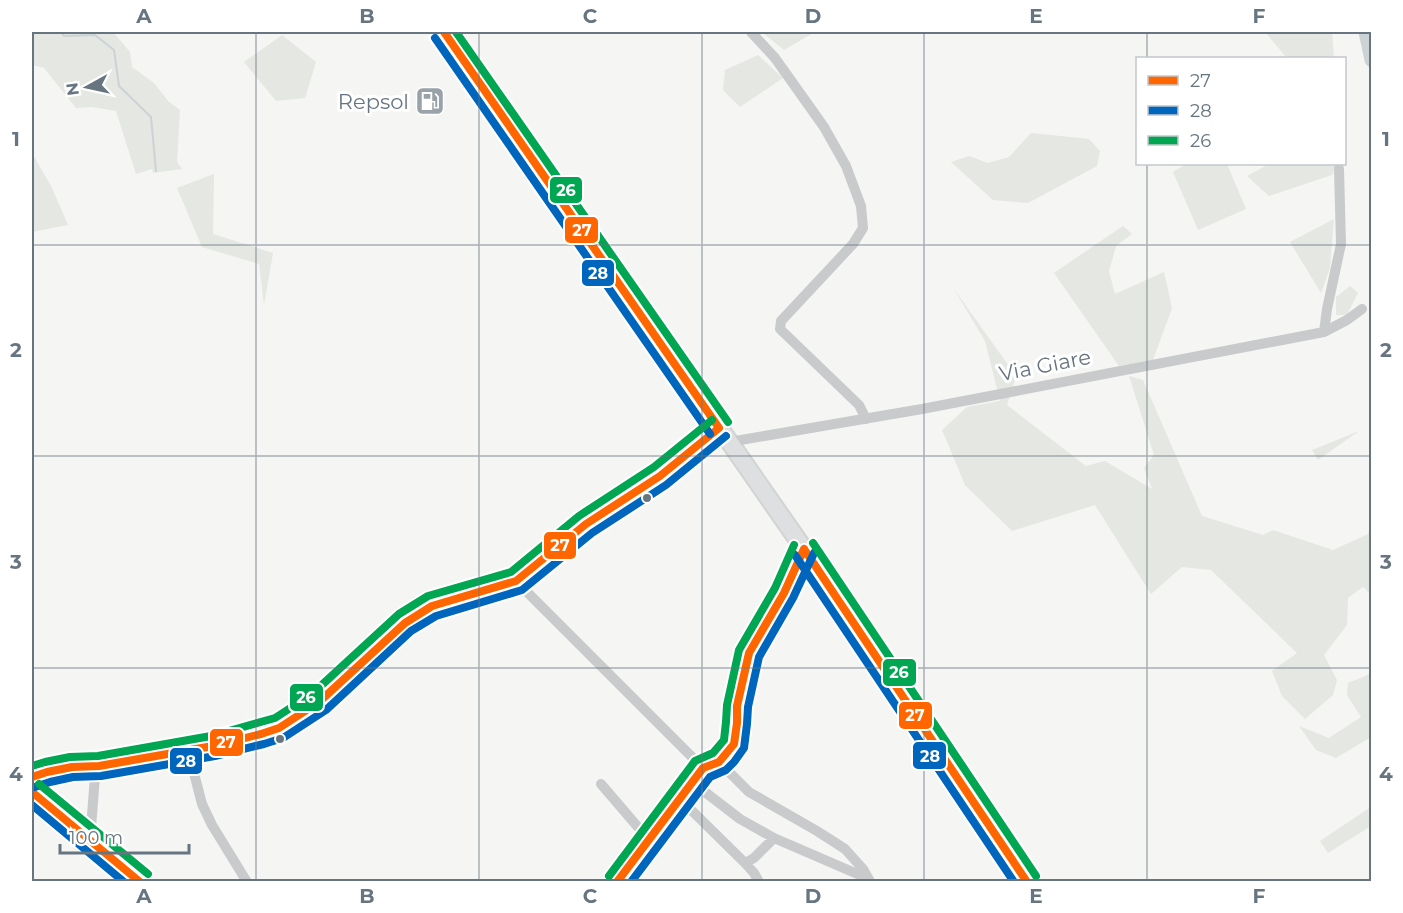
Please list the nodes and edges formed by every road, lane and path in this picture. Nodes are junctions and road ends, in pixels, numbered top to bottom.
1 (444, 32) edge
2 (752, 32) edge
3 (1339, 169) dead end
4 (1362, 309) dead end
5 (1324, 332) junction
6 (866, 419) junction
7 (719, 428) junction
8 (729, 442) junction
9 (804, 549) junction
10 (516, 581) junction
11 (188, 750) junction
12 (719, 762) junction
13 (99, 766) junction
14 (703, 768) junction
15 (32, 777) edge
16 (692, 782) junction
17 (601, 784) dead end
18 (32, 792) edge
19 (680, 799) junction
20 (774, 837) junction
21 (649, 840) junction
22 (90, 841) junction
23 (745, 863) junction
24 (869, 880) edge
25 (141, 882) edge
26 (247, 882) edge
27 (617, 882) edge
28 (759, 882) edge
29 (1027, 882) edge

1 - 7 main road
2 - 6 street
3 - 5 street
4 - 5 street, Via Giare
5 - 6 street, Via Giare
6 - 8 street, Via Giare
7 - 8 main road
7 - 10 street
8 - 9 main road
9 - 12 street
9 - 29 main road
10 - 11 street
10 - 14 street
11 - 13 street
11 - 26 street
12 - 14 street
12 - 24 street
13 - 15 street
13 - 22 street
14 - 16 street
16 - 19 street
16 - 20 street
17 - 21 street
18 - 22 street
19 - 21 street
19 - 23 street
20 - 23 street
20 - 24 street
21 - 27 street
22 - 25 street
23 - 28 street

